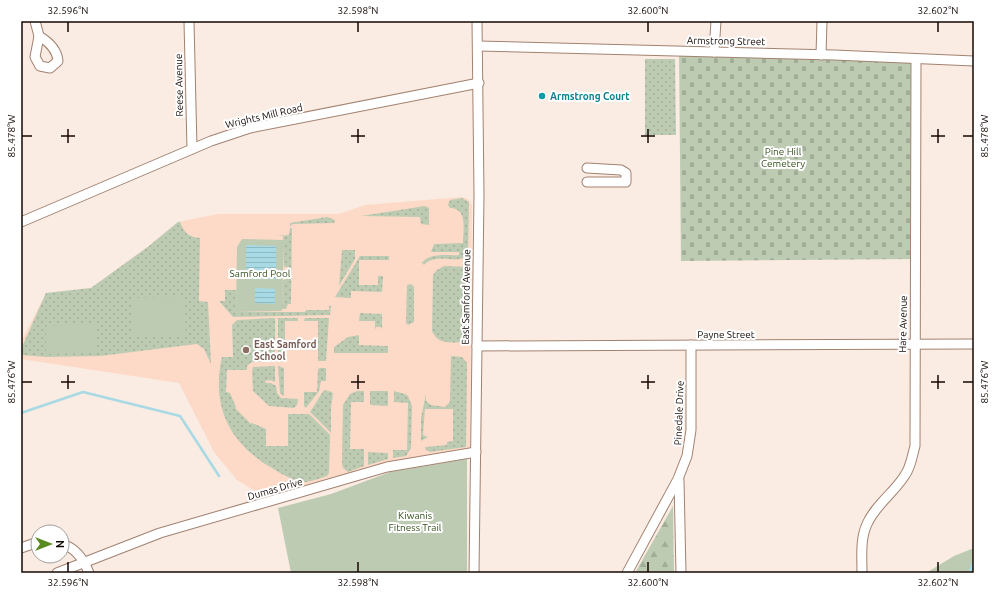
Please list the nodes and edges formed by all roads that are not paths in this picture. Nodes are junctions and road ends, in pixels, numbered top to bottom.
1 (35, 21) edge
2 (189, 21) edge
3 (477, 21) edge
4 (716, 21) edge
5 (822, 21) edge
6 (39, 36) dead end
7 (478, 46) junction
8 (714, 52) junction
9 (821, 55) junction
10 (916, 59) junction
11 (974, 61) edge
12 (478, 83) junction
13 (192, 149) junction
14 (587, 168) dead end
15 (587, 182) dead end
16 (21, 222) edge
17 (914, 344) junction
18 (974, 344) edge
19 (691, 345) junction
20 (477, 346) junction
21 (476, 452) junction
22 (678, 479) junction
23 (70, 547) edge
24 (84, 561) junction
25 (57, 573) edge
26 (89, 573) edge
27 (474, 573) edge
28 (627, 573) edge
29 (681, 573) edge
30 (862, 573) edge

1 - 6 street
2 - 13 street, Reese Avenue
3 - 7 street, East Samford Avenue
4 - 8 street
5 - 9 street
7 - 8 street, Armstrong Street
7 - 12 street, East Samford Avenue
8 - 9 street, Armstrong Street
9 - 10 street, Armstrong Street
10 - 11 street, Armstrong Street
10 - 17 street, Hare Avenue
12 - 13 street, Wrights Mill Road
12 - 20 street, East Samford Avenue
13 - 16 street, Wrights Mill Road
14 - 15 street
17 - 18 street, Payne Street
17 - 19 street, Payne Street
17 - 30 street, Hare Avenue
19 - 20 street, Payne Street
19 - 22 street, Pinedale Drive
20 - 21 street, East Samford Avenue
21 - 24 street, Dumas Drive
21 - 27 street, East Samford Avenue
22 - 28 street, Pinedale Drive
22 - 29 street, Pinedale Drive
23 - 24 street
24 - 25 street, Dumas Drive
24 - 26 street

